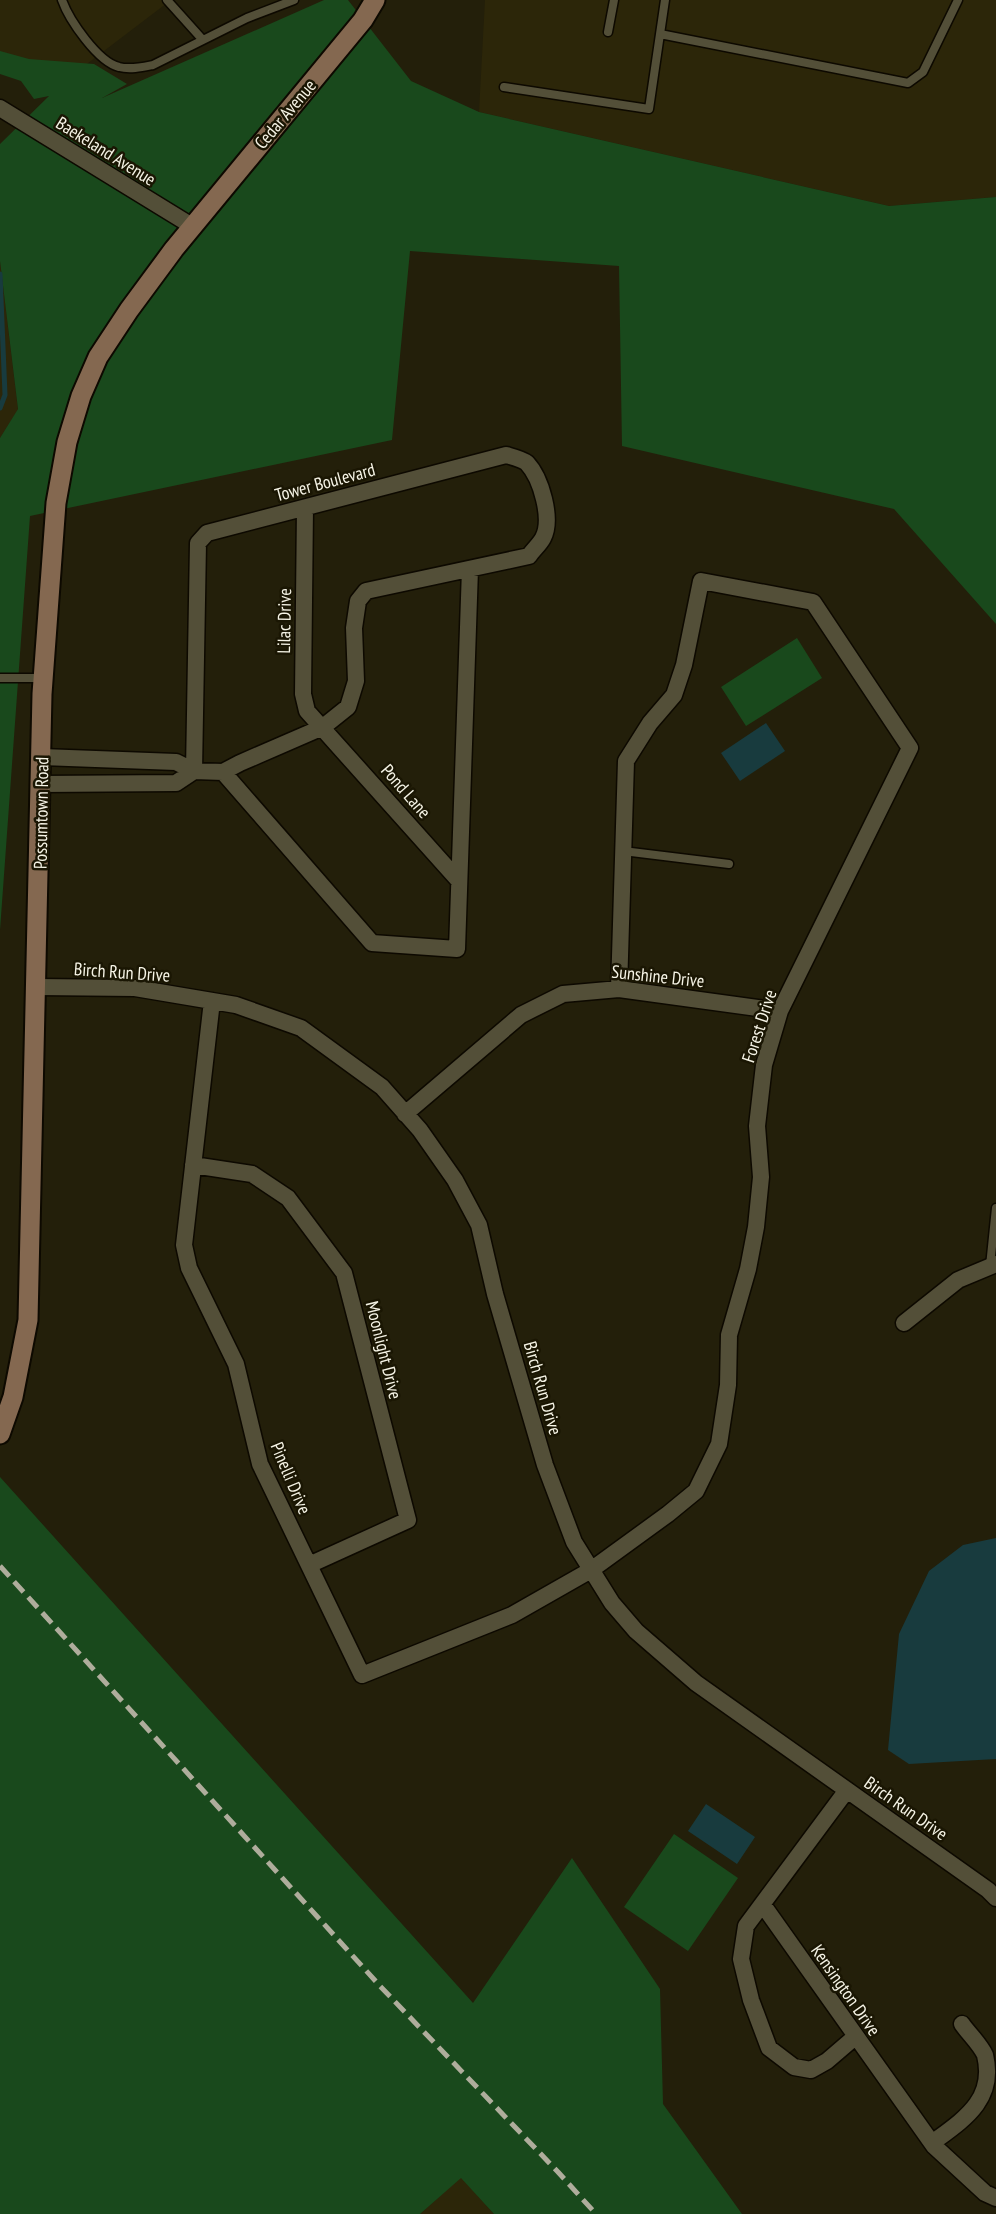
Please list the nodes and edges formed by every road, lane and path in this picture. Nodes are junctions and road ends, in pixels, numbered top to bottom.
1 (62, 0) edge
2 (167, 0) edge
3 (293, 0) edge
4 (375, 0) edge
5 (614, 0) edge
6 (665, 0) edge
7 (958, 0) edge
8 (608, 32) dead end
9 (660, 34) junction
10 (202, 39) junction
11 (504, 87) dead end
12 (0, 108) edge
13 (192, 226) junction
14 (305, 508) junction
15 (470, 569) junction
16 (0, 678) edge
17 (44, 678) junction
18 (324, 727) junction
19 (42, 757) junction
20 (194, 771) junction
21 (223, 772) junction
22 (42, 784) junction
23 (623, 851) junction
24 (729, 864) dead end
25 (459, 881) junction
26 (37, 987) junction
27 (619, 989) junction
28 (212, 1001) junction
29 (780, 1012) junction
30 (405, 1114) junction
31 (194, 1165) junction
32 (996, 1208) edge
33 (993, 1265) edge
34 (904, 1323) dead end
35 (0, 1434) edge
36 (309, 1565) junction
37 (591, 1570) junction
38 (847, 1790) junction
39 (993, 1890) edge
40 (763, 1905) junction
41 (962, 2024) dead end
42 (855, 2036) junction
43 (932, 2143) junction
44 (996, 2198) edge

1 - 10 lane
2 - 10 lane
3 - 10 lane
4 - 13 main road, Cedar Avenue
5 - 8 lane
6 - 9 lane
7 - 9 lane
9 - 11 lane
12 - 13 street, Baekeland Avenue
13 - 17 main road, Possumtown Road
14 - 15 street, Tower Boulevard
14 - 18 street, Lilac Drive
14 - 20 street, Tower Boulevard
15 - 18 street, Tower Boulevard
15 - 25 street
16 - 17 lane
17 - 19 main road, Possumtown Road
18 - 21 street, Tower Boulevard
18 - 25 street, Pond Lane
19 - 20 street, Tower Boulevard
19 - 22 main road, Possumtown Road
20 - 21 street, Tower Boulevard
20 - 22 street, Tower Boulevard
21 - 25 street
22 - 26 main road, Possumtown Road
23 - 24 lane
23 - 27 street
23 - 29 street, Forest Drive
26 - 28 street, Birch Run Drive
26 - 35 main road, Possumtown Road
27 - 29 street, Sunshine Drive
27 - 30 street, Sunshine Drive
28 - 30 street, Birch Run Drive
28 - 31 street, Pinelli Drive
29 - 37 street, Forest Drive
30 - 37 street, Birch Run Drive
31 - 36 street, Pinelli Drive
31 - 36 street, Moonlight Drive
32 - 33 lane
33 - 34 street
36 - 37 street, Pinelli Drive
37 - 38 street, Birch Run Drive
38 - 39 street, Birch Run Drive
38 - 40 street
40 - 42 street, Kensington Drive
40 - 42 street
41 - 43 street
42 - 43 street, Kensington Drive
43 - 44 street, Kensington Drive

